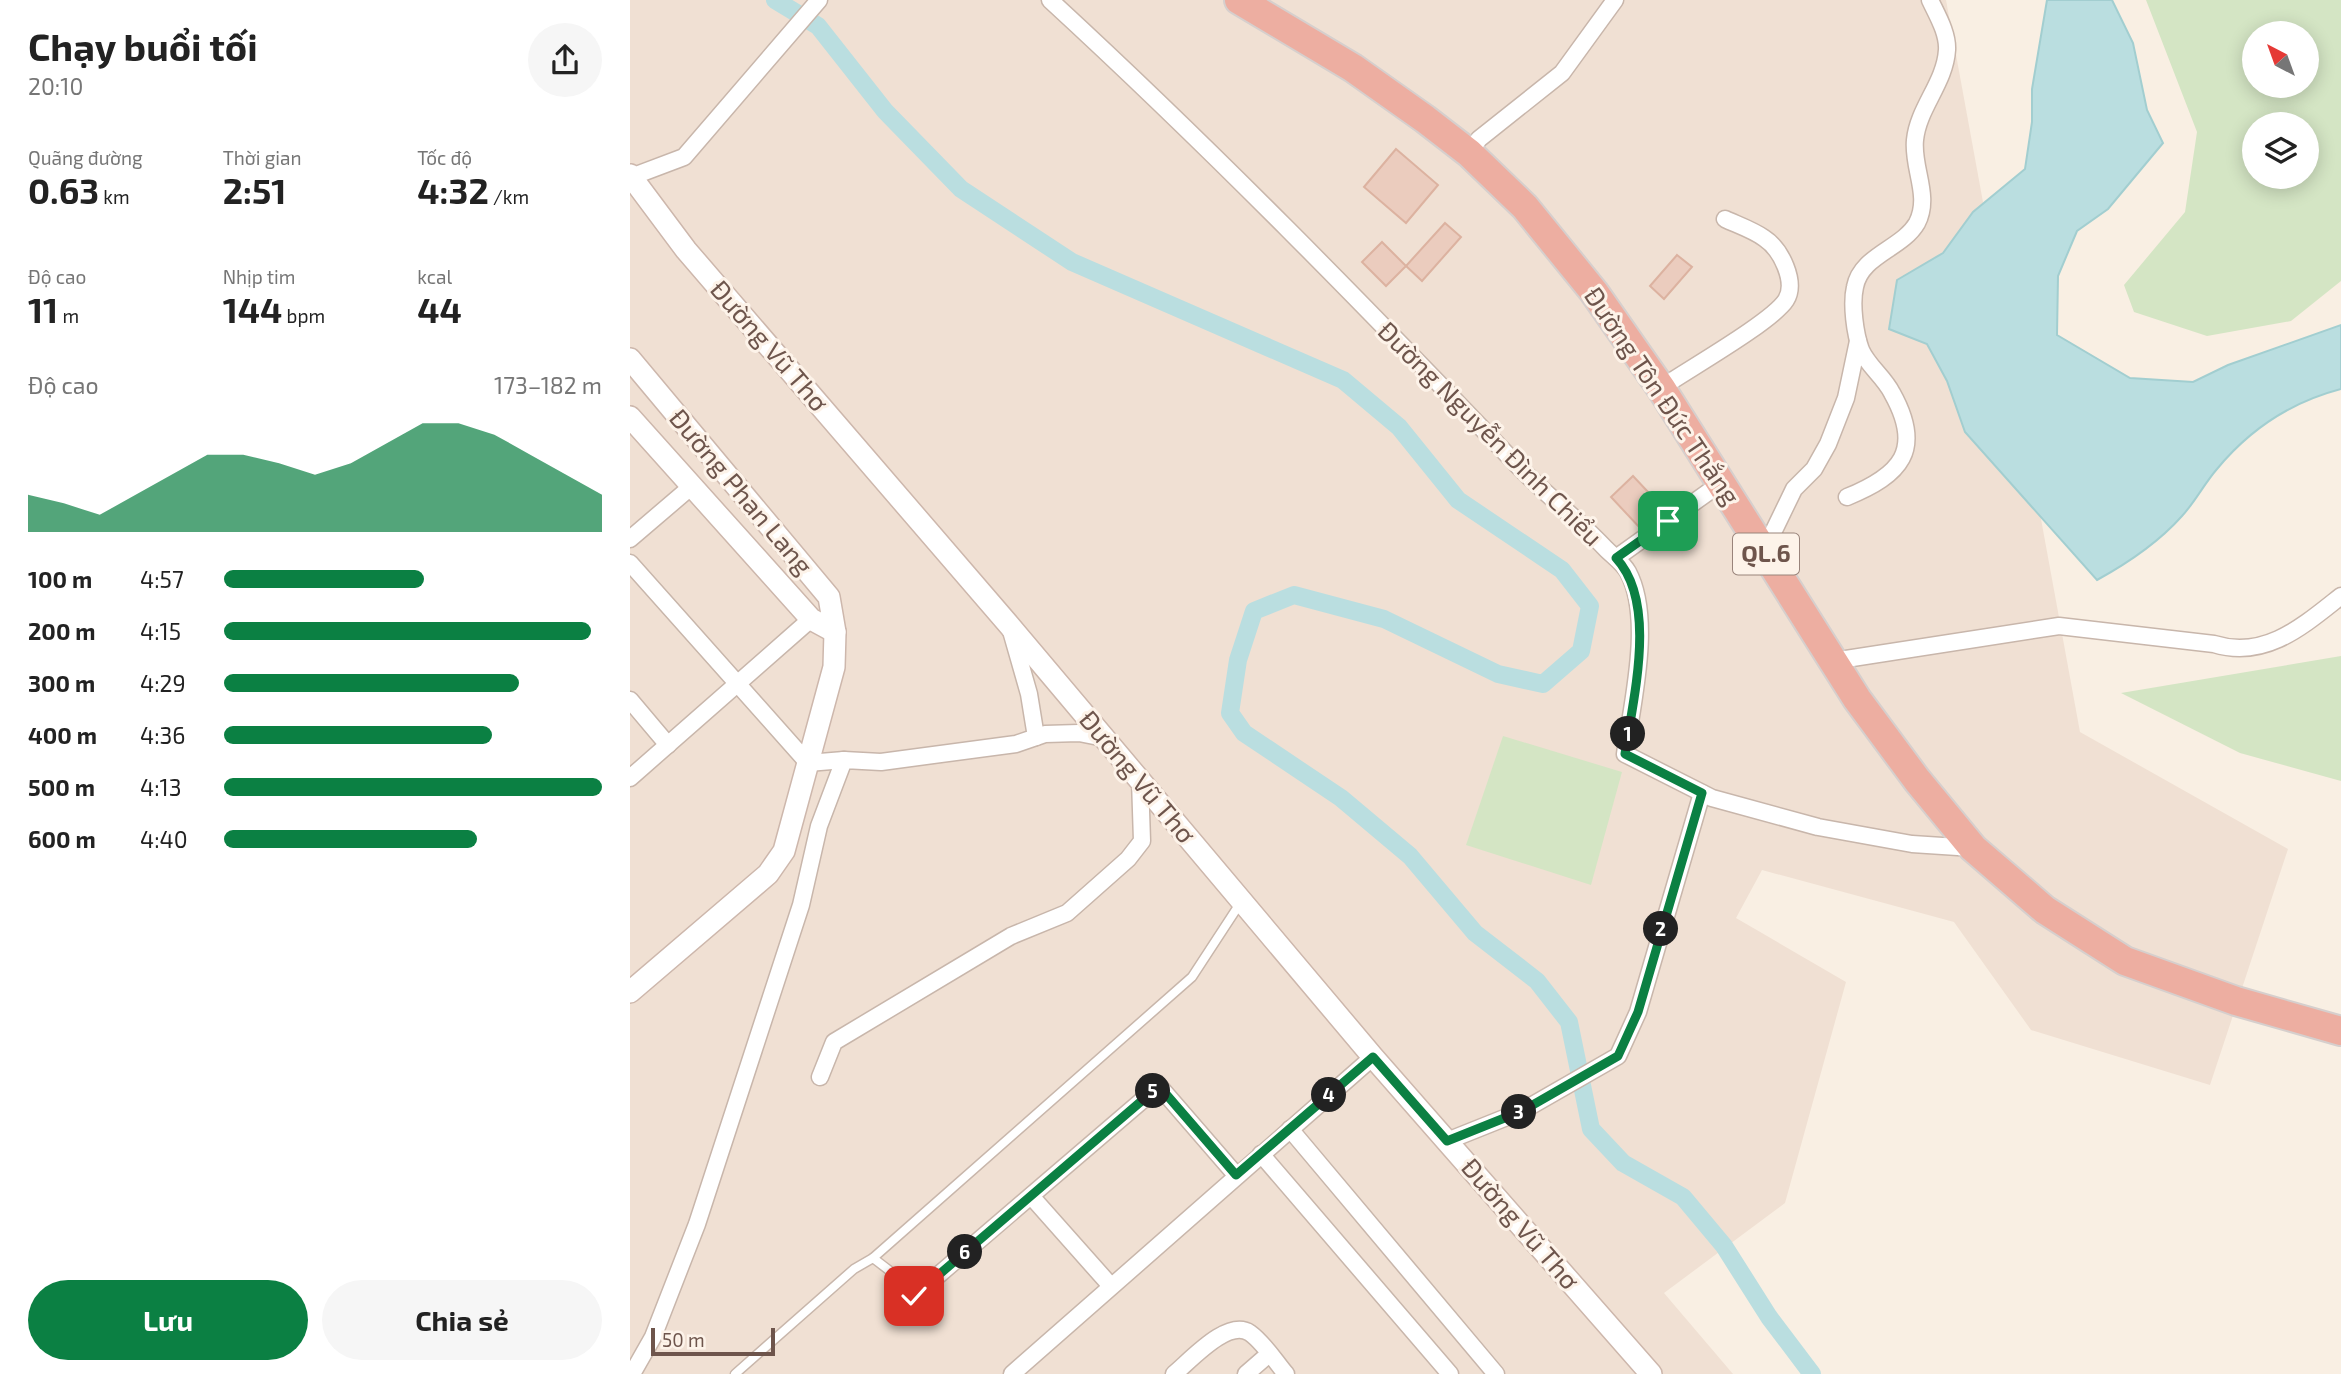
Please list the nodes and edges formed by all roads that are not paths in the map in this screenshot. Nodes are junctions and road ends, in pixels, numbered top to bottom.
1 (819, 0) edge
2 (1050, 0) edge
3 (1239, 0) edge
4 (1615, 0) edge
5 (1930, 0) edge
6 (1469, 153) junction
7 (631, 176) edge
8 (1725, 219) dead end
9 (1858, 341) junction
10 (630, 359) edge
11 (1661, 388) junction
12 (630, 417) edge
13 (717, 463) junction
14 (1721, 483) junction
15 (692, 486) junction
16 (1847, 497) dead end
17 (630, 539) edge
18 (1764, 551) junction
19 (1616, 558) junction
20 (630, 563) edge
21 (2341, 596) edge
22 (811, 619) junction
23 (1009, 625) junction
24 (835, 632) junction
25 (1833, 661) junction
26 (737, 684) junction
27 (630, 700) edge
28 (1036, 737) junction
29 (1104, 738) junction
30 (668, 745) junction
31 (844, 760) junction
32 (807, 764) junction
33 (630, 778) edge
34 (1140, 780) junction
35 (1702, 793) junction
36 (1973, 848) junction
37 (1242, 901) junction
38 (630, 992) edge
39 (2341, 1031) edge
40 (1373, 1057) junction
41 (820, 1077) dead end
42 (1290, 1129) junction
43 (1447, 1141) junction
44 (1261, 1154) junction
45 (1236, 1175) junction
46 (1031, 1196) junction
47 (873, 1258) junction
48 (1110, 1285) junction
49 (914, 1296) joint
50 (1269, 1354) junction
51 (632, 1374) edge
52 (735, 1374) edge
53 (1012, 1374) edge
54 (1174, 1374) edge
55 (1246, 1374) edge
56 (1286, 1374) edge
57 (1450, 1374) edge
58 (1496, 1374) edge
59 (1651, 1374) edge

1 - 7 street
2 - 19 street, Đường Nguyễn Đình Chiểu
3 - 6 highway, Đường Tôn Đức Thắng / QL.6
4 - 6 street
5 - 9 street
6 - 11 highway, Đường Tôn Đức Thắng / QL.6
7 - 23 main road, Đường Vũ Thơ
8 - 11 street
9 - 16 street
9 - 18 street
10 - 13 main road, Đường Phan Lang
11 - 14 highway, Đường Tôn Đức Thắng / QL.6
12 - 15 main road, Đường Phan Lang
13 - 15 main road
13 - 24 main road, Đường Phan Lang
14 - 18 highway, Đường Tôn Đức Thắng / QL.6
14 - 19 street
15 - 17 street
15 - 22 main road, Đường Phan Lang
18 - 25 highway, Đường Tôn Đức Thắng / QL.6
19 - 35 street, Đường Nguyễn Đình Chiểu
20 - 26 street
21 - 25 street
22 - 24 main road, Đường Phan Lang
22 - 26 street
23 - 28 street
23 - 29 main road, Đường Vũ Thơ
24 - 32 main road, Đường Phan Lang
25 - 36 highway, Đường Tôn Đức Thắng / QL.6
26 - 30 street
26 - 32 street
27 - 30 street
28 - 29 street
28 - 31 street
29 - 34 main road, Đường Vũ Thơ
30 - 33 street
31 - 32 street
31 - 51 street
32 - 38 main road, Đường Phan Lang
34 - 37 main road, Đường Vũ Thơ
34 - 41 street
35 - 36 street, Đường Nguyễn Đình Chiểu
35 - 43 street
36 - 39 highway, Đường Tôn Đức Thắng / QL.6
37 - 40 main road, Đường Vũ Thơ
37 - 47 lane
40 - 42 street
40 - 43 main road, Đường Vũ Thơ
42 - 44 street
42 - 58 street
43 - 59 main road, Đường Vũ Thơ
44 - 45 street
44 - 57 street
45 - 46 street
45 - 48 street
46 - 48 street
46 - 49 street
47 - 49 lane
47 - 52 lane
48 - 53 street
50 - 54 street
50 - 55 street
50 - 56 street

